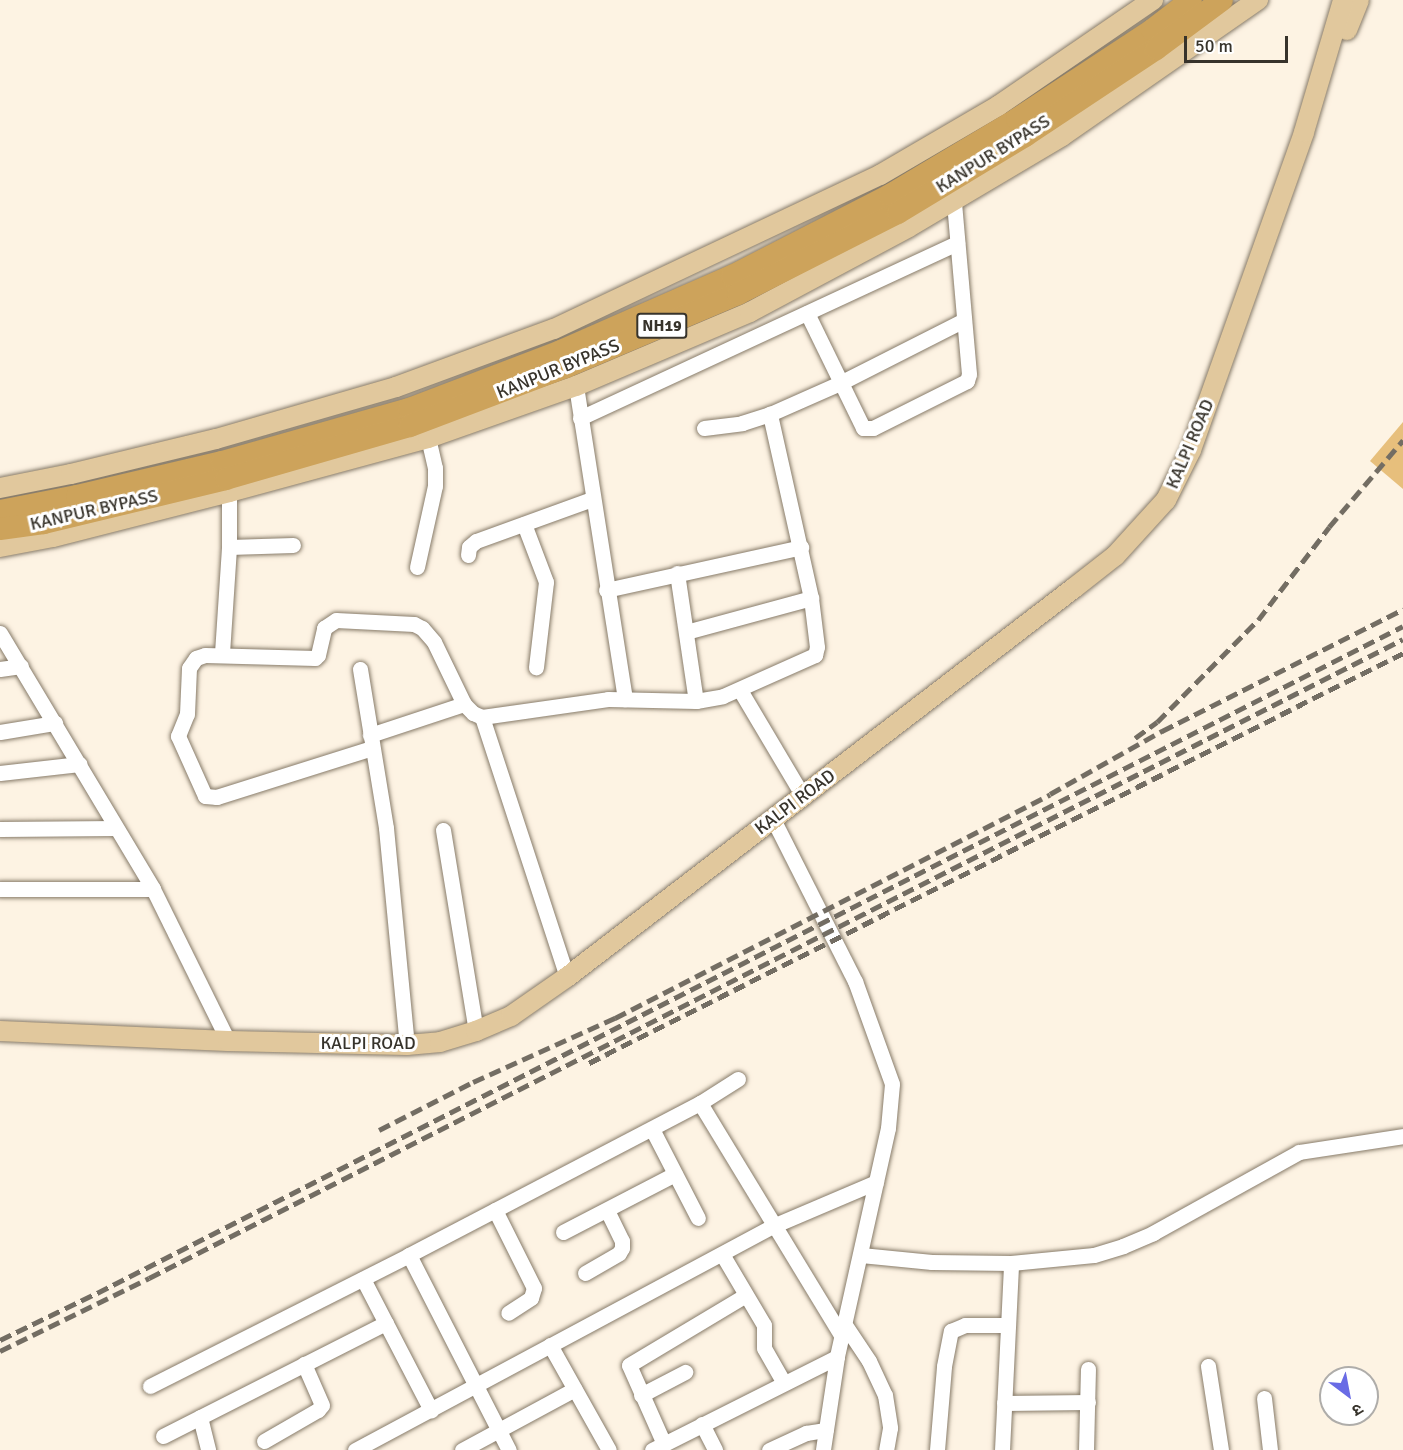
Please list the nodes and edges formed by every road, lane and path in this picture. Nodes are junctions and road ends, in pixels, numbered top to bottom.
1 (1153, 0) edge
2 (1191, 0) edge
3 (1222, 0) edge
4 (1258, 0) edge
5 (1328, 0) edge
6 (1343, 0) edge
7 (1359, 0) edge
8 (1335, 30) junction
9 (1304, 132) junction
10 (954, 201) junction
11 (957, 243) junction
12 (807, 313) junction
13 (964, 320) junction
14 (840, 383) junction
15 (576, 386) junction
16 (770, 414) junction
17 (580, 418) junction
18 (704, 428) dead end
19 (428, 438) junction
20 (5, 487) edge
21 (229, 492) junction
22 (592, 499) junction
23 (29, 522) edge
24 (524, 524) junction
25 (0, 530) edge
26 (293, 545) dead end
27 (0, 547) edge
28 (229, 547) junction
29 (801, 547) junction
30 (468, 555) dead end
31 (417, 567) dead end
32 (677, 573) junction
33 (606, 590) junction
34 (811, 598) junction
35 (686, 632) junction
36 (0, 633) edge
37 (222, 653) junction
38 (21, 666) junction
39 (536, 667) dead end
40 (0, 669) edge
41 (360, 669) dead end
42 (740, 690) junction
43 (625, 699) junction
44 (696, 701) junction
45 (464, 704) junction
46 (482, 717) junction
47 (55, 723) junction
48 (0, 732) edge
49 (371, 742) junction
50 (79, 764) junction
51 (0, 773) edge
52 (803, 796) junction
53 (773, 819) junction
54 (116, 828) junction
55 (0, 829) edge
56 (443, 830) dead end
57 (0, 889) edge
58 (153, 890) junction
59 (567, 977) junction
60 (0, 1031) edge
61 (476, 1031) junction
62 (228, 1041) junction
63 (407, 1045) junction
64 (738, 1079) dead end
65 (700, 1103) junction
66 (652, 1129) junction
67 (1403, 1136) edge
68 (675, 1174) junction
69 (876, 1182) junction
70 (495, 1210) junction
71 (607, 1210) junction
72 (698, 1218) dead end
73 (773, 1226) junction
74 (563, 1232) dead end
75 (722, 1254) junction
76 (409, 1255) junction
77 (861, 1255) junction
78 (1011, 1263) junction
79 (585, 1273) dead end
80 (363, 1279) junction
81 (746, 1295) junction
82 (508, 1313) dead end
83 (386, 1323) junction
84 (1008, 1325) junction
85 (843, 1331) junction
86 (550, 1345) junction
87 (837, 1357) junction
88 (304, 1364) junction
89 (1208, 1366) dead end
90 (1088, 1369) dead end
91 (685, 1372) dead end
92 (784, 1383) junction
93 (476, 1385) junction
94 (150, 1386) dead end
95 (575, 1389) junction
96 (641, 1395) junction
97 (1264, 1398) dead end
98 (1088, 1401) junction
99 (1004, 1403) junction
100 (431, 1410) junction
101 (201, 1417) junction
102 (702, 1424) junction
103 (498, 1430) junction
104 (826, 1430) junction
105 (163, 1436) dead end
106 (264, 1441) dead end
107 (658, 1447) edge
108 (208, 1450) edge
109 (355, 1450) edge
110 (462, 1450) edge
111 (509, 1450) edge
112 (609, 1450) edge
113 (715, 1450) edge
114 (769, 1450) edge
115 (823, 1450) edge
116 (886, 1450) edge
117 (937, 1450) edge
118 (1002, 1450) edge
119 (1086, 1450) edge
120 (1221, 1450) edge
121 (1270, 1450) edge

1 - 20 main road
2 - 23 highway, KANPUR BYPASS / NH19
3 - 23 highway, KANPUR BYPASS / NH19
4 - 10 main road
5 - 8 main road
6 - 8 main road, KALPI ROAD
7 - 9 main road, KALPI ROAD
8 - 9 main road, KALPI ROAD
9 - 52 main road, KALPI ROAD
10 - 11 street
10 - 15 main road
11 - 12 street
11 - 13 street
12 - 14 street
12 - 17 street
13 - 14 street
13 - 14 street
14 - 16 street
15 - 17 street
15 - 19 main road
16 - 18 street
16 - 29 street
17 - 22 street
19 - 21 main road
19 - 31 street
21 - 23 main road
21 - 28 street
22 - 24 street
22 - 33 street
23 - 25 highway, KANPUR BYPASS / NH19
23 - 27 main road
24 - 30 street
24 - 39 street
26 - 28 street
28 - 37 street
29 - 32 street
29 - 34 street
32 - 33 street
32 - 35 street
33 - 43 street
34 - 35 street
34 - 42 street
35 - 44 street
36 - 38 street
37 - 45 street
37 - 49 street
38 - 40 street
38 - 47 street
41 - 49 street
42 - 44 street
42 - 52 street
43 - 44 street
43 - 46 street
45 - 46 street
45 - 49 street
46 - 59 street
47 - 48 street
47 - 50 street
49 - 63 street
50 - 51 street
50 - 54 street
52 - 53 main road, KALPI ROAD
53 - 59 main road, KALPI ROAD
53 - 69 street
54 - 55 street
54 - 58 street
56 - 61 street
57 - 58 street
58 - 62 street
59 - 61 main road, KALPI ROAD
60 - 62 main road, KALPI ROAD
61 - 63 main road, KALPI ROAD
62 - 63 main road, KALPI ROAD
64 - 65 street
65 - 66 street
65 - 73 street
66 - 68 street
66 - 70 street
67 - 78 street
68 - 71 street
68 - 72 street
69 - 73 street
69 - 77 street
70 - 76 street
70 - 82 street
71 - 74 street
71 - 79 street
73 - 75 street
73 - 85 street
75 - 81 street
75 - 86 street
76 - 80 street
76 - 93 street
77 - 78 street
77 - 85 street
78 - 84 street
80 - 83 street
80 - 94 street
81 - 92 street
81 - 96 street
83 - 88 street
83 - 100 street
84 - 99 street
84 - 117 street
85 - 87 street
85 - 116 street
86 - 93 street
86 - 95 street
87 - 92 street
87 - 104 street
88 - 101 street
88 - 106 street
89 - 120 street
90 - 98 street
91 - 96 street
92 - 102 street
93 - 100 street
93 - 103 street
95 - 103 street
95 - 112 street
96 - 107 street
97 - 121 street
98 - 99 street
98 - 119 street
99 - 118 street
100 - 109 street
101 - 105 street
101 - 108 street
102 - 107 street
102 - 113 street
103 - 110 street
103 - 111 street
104 - 114 street
104 - 115 street

